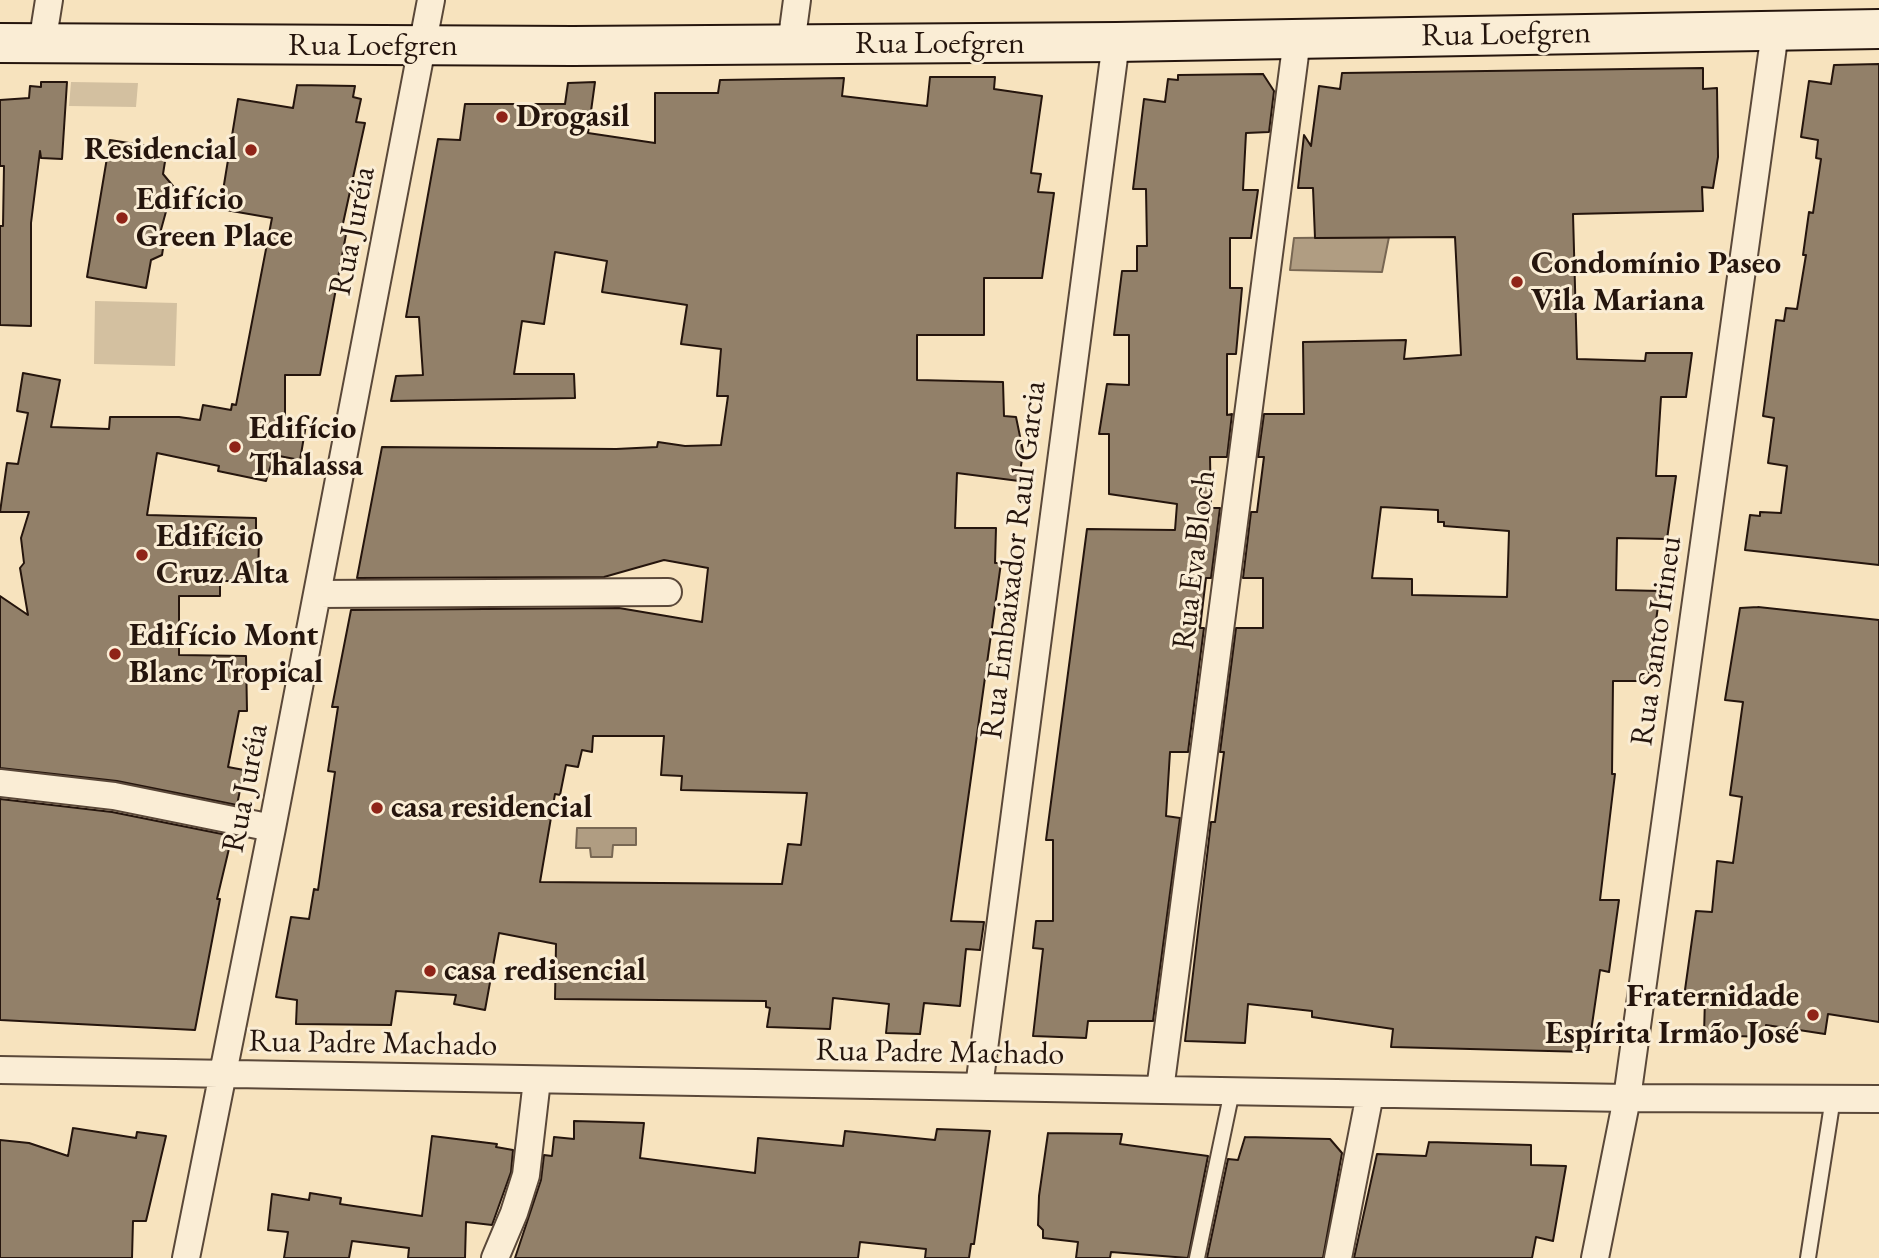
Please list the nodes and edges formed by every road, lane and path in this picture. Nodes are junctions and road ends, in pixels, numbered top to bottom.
1 (49, 0) edge
2 (431, 0) edge
3 (797, 0) edge
4 (1879, 29) edge
5 (1775, 32) junction
6 (1297, 39) junction
7 (1116, 42) junction
8 (0, 43) edge
9 (42, 44) junction
10 (791, 45) junction
11 (423, 46) junction
12 (668, 592) dead end
13 (317, 593) junction
14 (0, 783) edge
15 (272, 828) junction
16 (0, 1070) edge
17 (223, 1075) junction
18 (537, 1080) junction
19 (979, 1087) junction
20 (1160, 1090) junction
21 (1232, 1091) junction
22 (1370, 1094) junction
23 (1627, 1098) junction
24 (1833, 1098) junction
25 (1879, 1099) edge
26 (186, 1258) edge
27 (495, 1258) edge
28 (1197, 1258) edge
29 (1338, 1258) edge
30 (1595, 1258) edge
31 (1808, 1258) edge

1 - 9 street
2 - 11 street, Rua Juréia
3 - 10 street
4 - 5 main road, Rua Loefgren
5 - 6 main road, Rua Loefgren
5 - 23 street, Rua Santo Irineu
6 - 7 main road, Rua Loefgren
6 - 20 street, Rua Eva Bloch
7 - 10 main road, Rua Loefgren
7 - 19 street, Rua Embaixador Raul Garcia
8 - 9 main road, Rua Loefgren
9 - 11 main road, Rua Loefgren
10 - 11 main road, Rua Loefgren
11 - 13 street, Rua Juréia
12 - 13 street
13 - 15 street, Rua Juréia
14 - 15 street
15 - 17 street, Rua Juréia
16 - 17 street, Rua Padre Machado
17 - 18 street, Rua Padre Machado
17 - 26 street, Rua Juréia
18 - 19 street, Rua Padre Machado
18 - 27 street
19 - 20 street, Rua Padre Machado
20 - 21 street, Rua Padre Machado
21 - 22 street, Rua Padre Machado
21 - 28 lane
22 - 23 street, Rua Padre Machado
22 - 29 street
23 - 24 street, Rua Padre Machado
23 - 30 street, Rua Santo Irineu
24 - 25 street, Rua Padre Machado
24 - 31 lane

